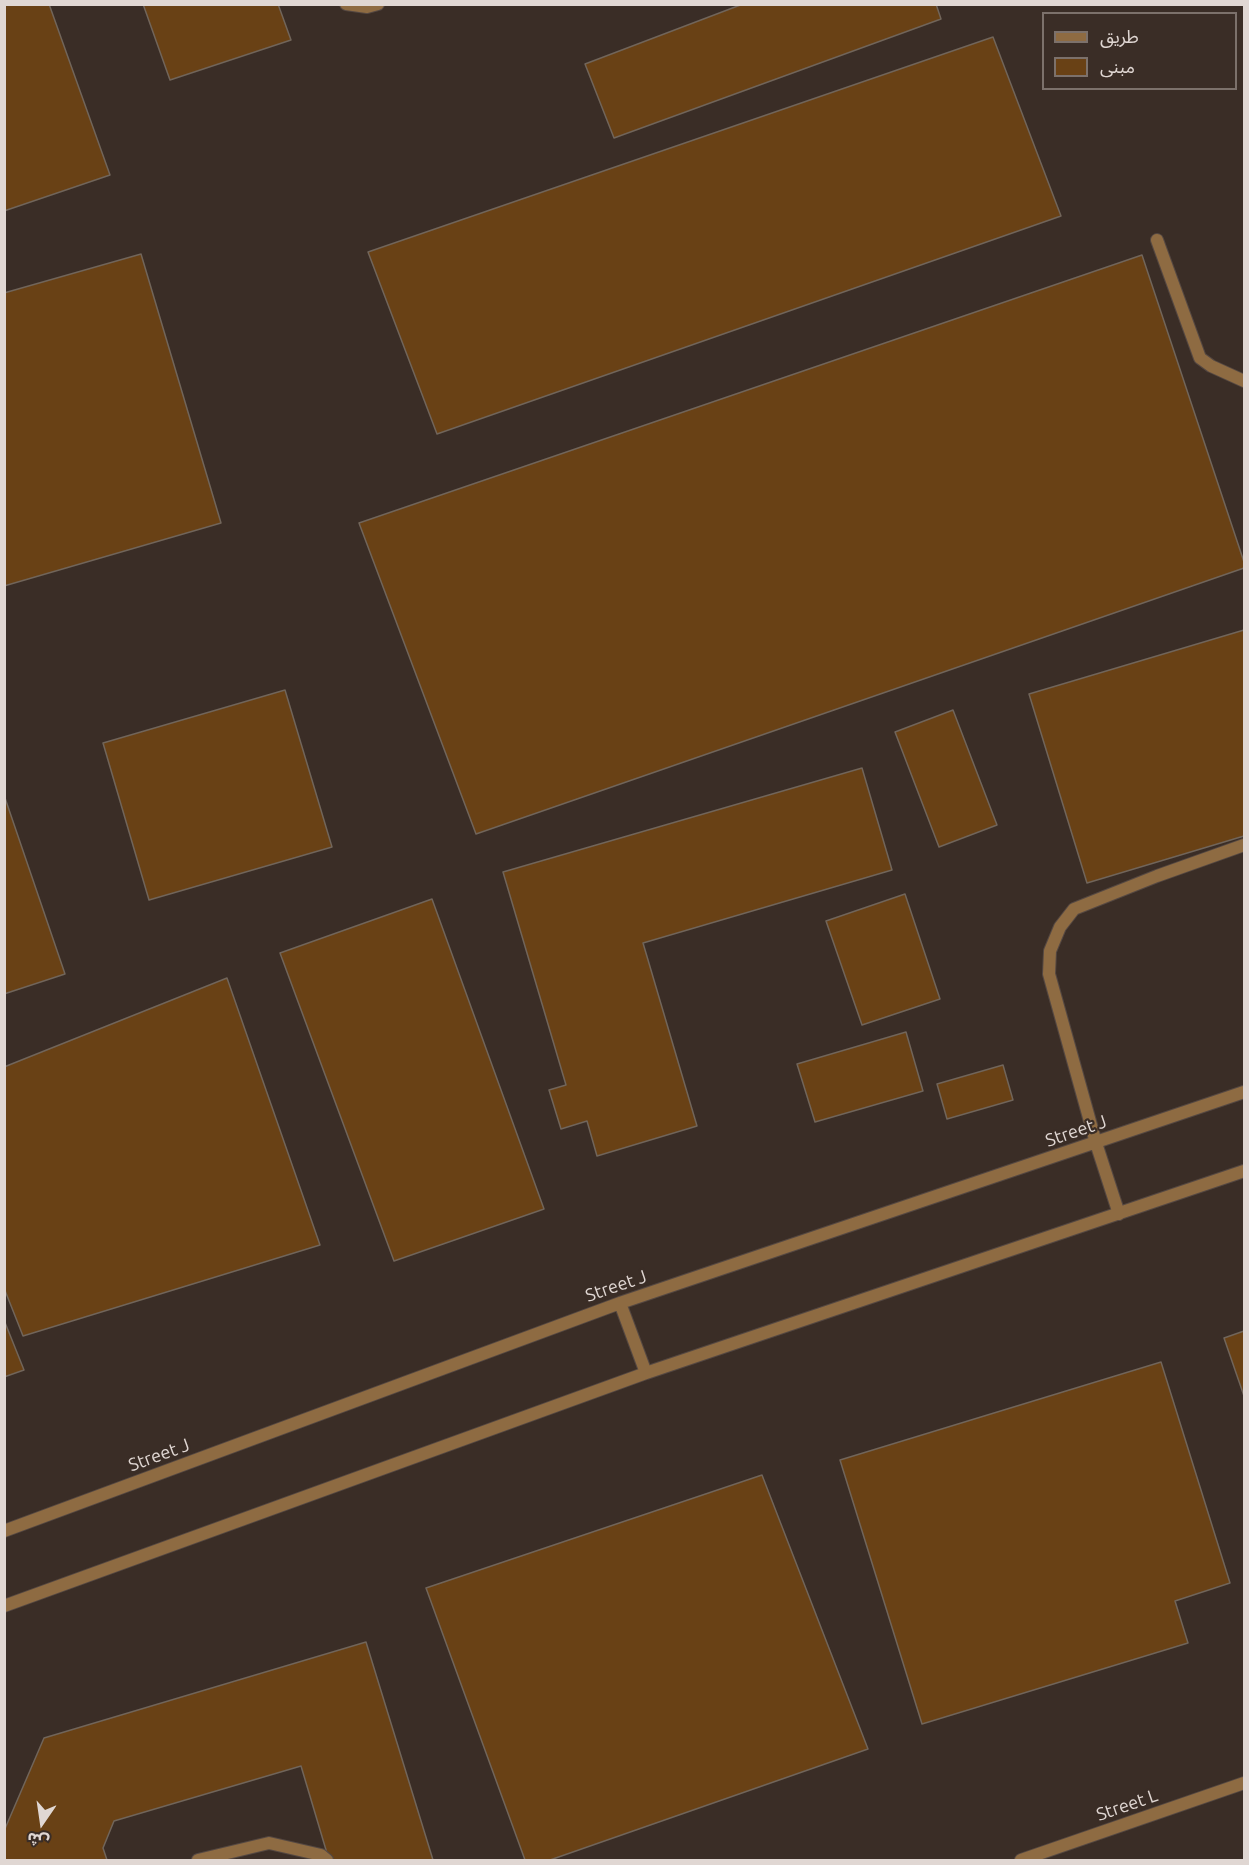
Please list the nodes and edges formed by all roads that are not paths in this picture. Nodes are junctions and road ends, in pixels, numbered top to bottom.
1 (346, 4) edge
2 (378, 4) edge
3 (1157, 240) dead end
4 (1245, 381) edge
5 (1245, 845) edge
6 (1245, 1092) edge
7 (1096, 1143) junction
8 (1245, 1171) edge
9 (1119, 1214) junction
10 (620, 1304) junction
11 (646, 1373) junction
12 (4, 1531) edge
13 (4, 1606) edge
14 (1245, 1783) edge
15 (198, 1860) edge
16 (327, 1860) edge
17 (1021, 1860) edge

1 - 2 street
3 - 4 street
5 - 7 street
6 - 7 street, Street J
7 - 9 street
7 - 10 street, Street J
8 - 9 street
9 - 11 street
10 - 11 street
10 - 12 street, Street J
11 - 13 street
14 - 17 street, Street L
15 - 16 street

